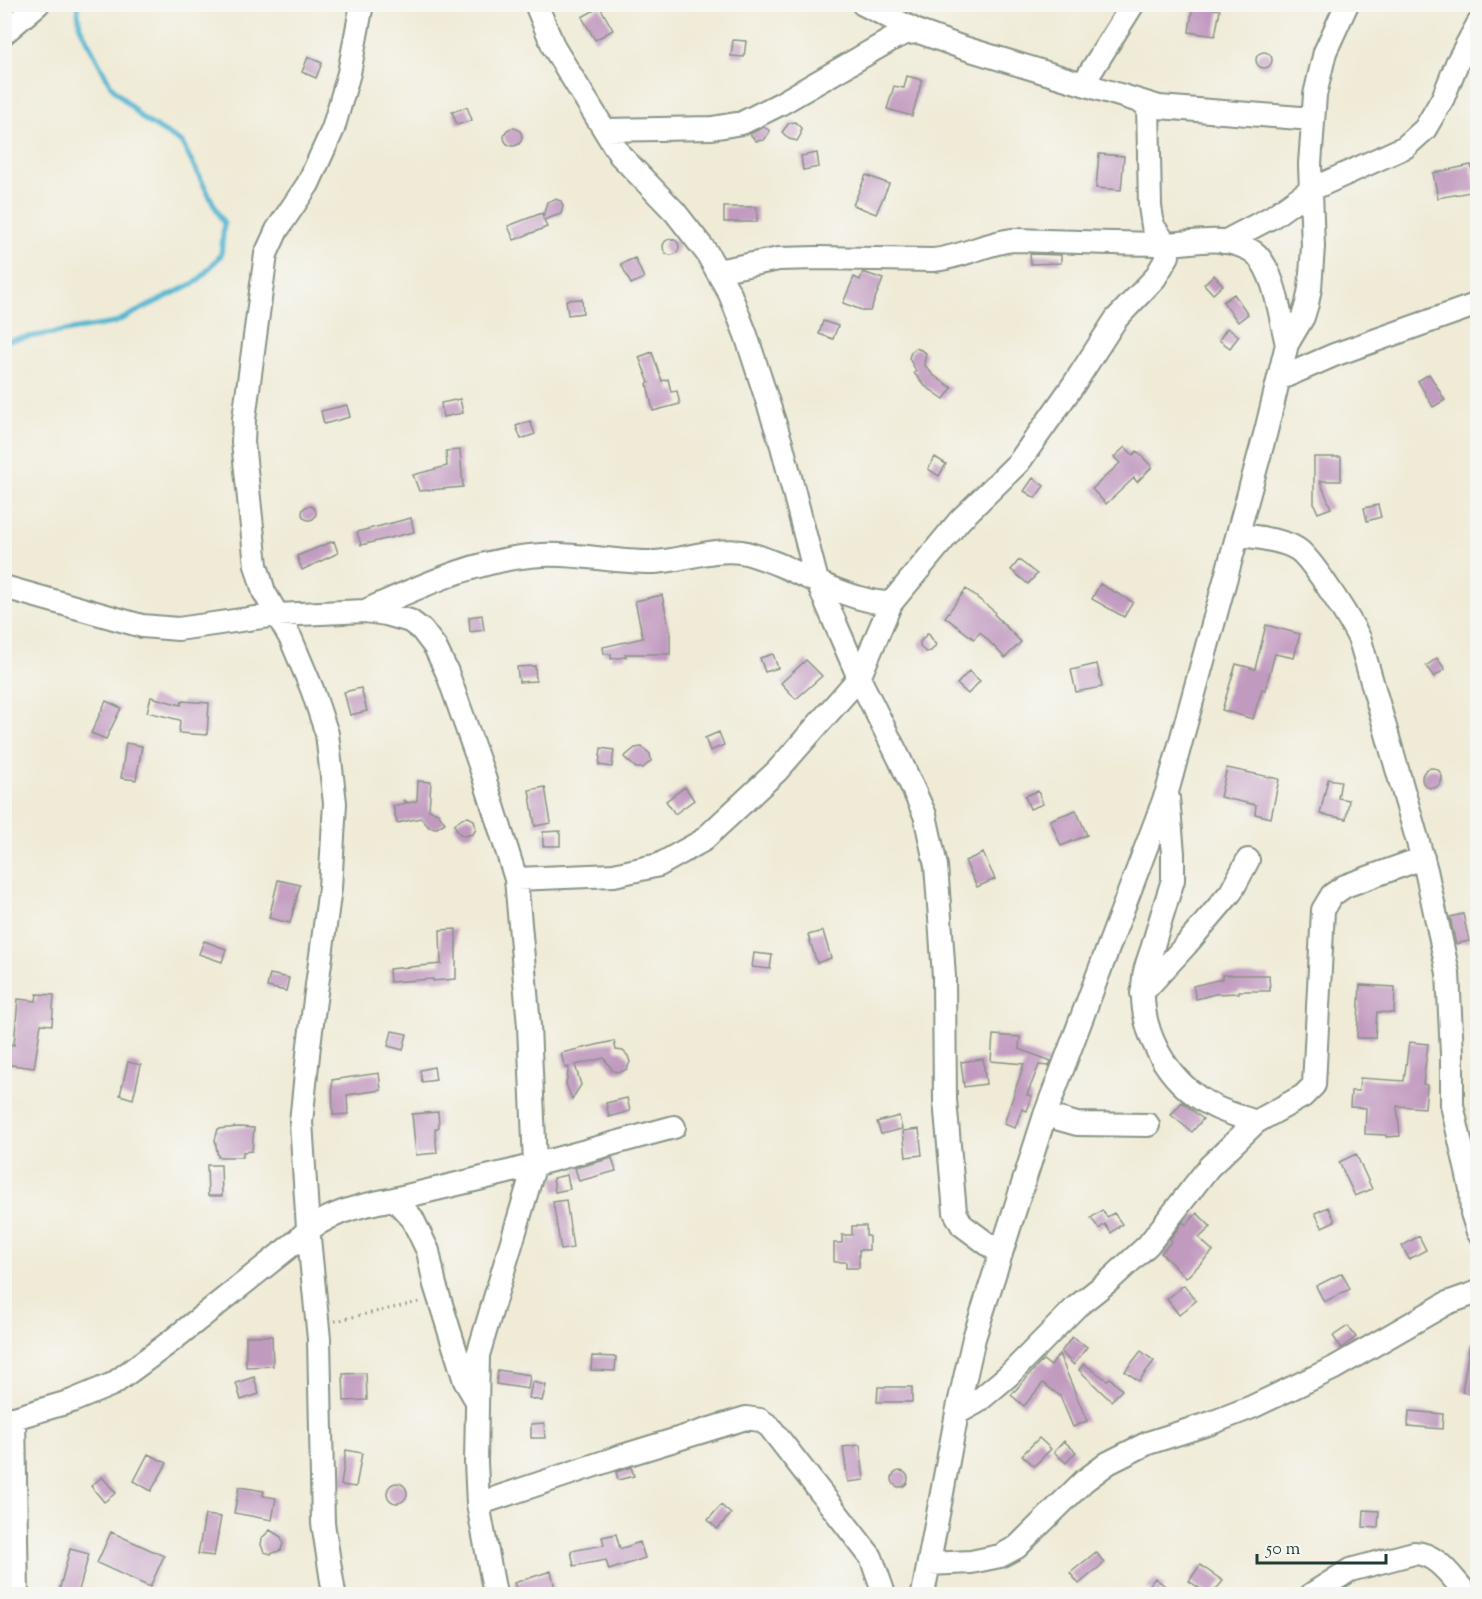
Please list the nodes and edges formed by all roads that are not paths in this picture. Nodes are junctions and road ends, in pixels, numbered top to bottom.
1 (38, 4) edge
2 (362, 4) edge
3 (536, 4) edge
4 (863, 4) edge
5 (1133, 4) edge
6 (1347, 4) edge
7 (1478, 24) edge
8 (919, 32) junction
9 (4, 33) edge
10 (1083, 84) junction
11 (1148, 104) junction
12 (1313, 119) junction
13 (605, 130) junction
14 (1310, 190) junction
15 (1224, 242) junction
16 (1166, 244) junction
17 (717, 271) junction
18 (1478, 304) edge
19 (1287, 344) junction
20 (1279, 379) junction
21 (1238, 534) junction
22 (817, 581) junction
23 (4, 587) edge
24 (891, 603) junction
25 (365, 611) junction
26 (277, 615) junction
27 (859, 678) junction
28 (1167, 792) junction
29 (1423, 858) junction
30 (1248, 860) dead end
31 (516, 879) junction
32 (1142, 993) junction
33 (1045, 1115) junction
34 (1256, 1122) junction
35 (1148, 1125) dead end
36 (674, 1127) dead end
37 (535, 1164) junction
38 (394, 1199) junction
39 (308, 1228) junction
40 (1478, 1232) edge
41 (1001, 1254) junction
42 (1478, 1292) edge
43 (477, 1401) junction
44 (957, 1413) junction
45 (9, 1418) edge
46 (478, 1504) junction
47 (929, 1564) junction
48 (17, 1594) edge
49 (334, 1594) edge
50 (495, 1594) edge
51 (884, 1594) edge
52 (923, 1594) edge
53 (1312, 1594) edge
54 (1467, 1594) edge

1 - 9 street
2 - 26 street
3 - 13 street
4 - 8 street
5 - 10 street
6 - 12 street
7 - 14 street
8 - 10 street
8 - 13 street
10 - 11 street
11 - 12 street
11 - 16 street
12 - 14 street
13 - 17 street
14 - 15 street
14 - 19 street
15 - 16 street
15 - 19 street
16 - 17 street
16 - 24 street
17 - 22 street
18 - 20 street
19 - 20 street
20 - 21 street
21 - 28 street
21 - 29 street
22 - 24 street
22 - 25 street
22 - 27 street
23 - 26 street
24 - 27 street
25 - 26 street
25 - 31 street
26 - 39 street
27 - 31 street
27 - 41 street
28 - 32 street
28 - 33 street
29 - 34 street
29 - 40 street
30 - 32 street
31 - 37 street
32 - 34 street
33 - 35 street
33 - 41 street
34 - 44 street
36 - 37 street
37 - 38 street
37 - 43 street
38 - 39 street
38 - 43 street
39 - 45 street
39 - 49 street
41 - 44 street
42 - 47 street
43 - 46 street
44 - 47 street
45 - 48 street
46 - 50 street
46 - 51 street
47 - 52 street
53 - 54 street

